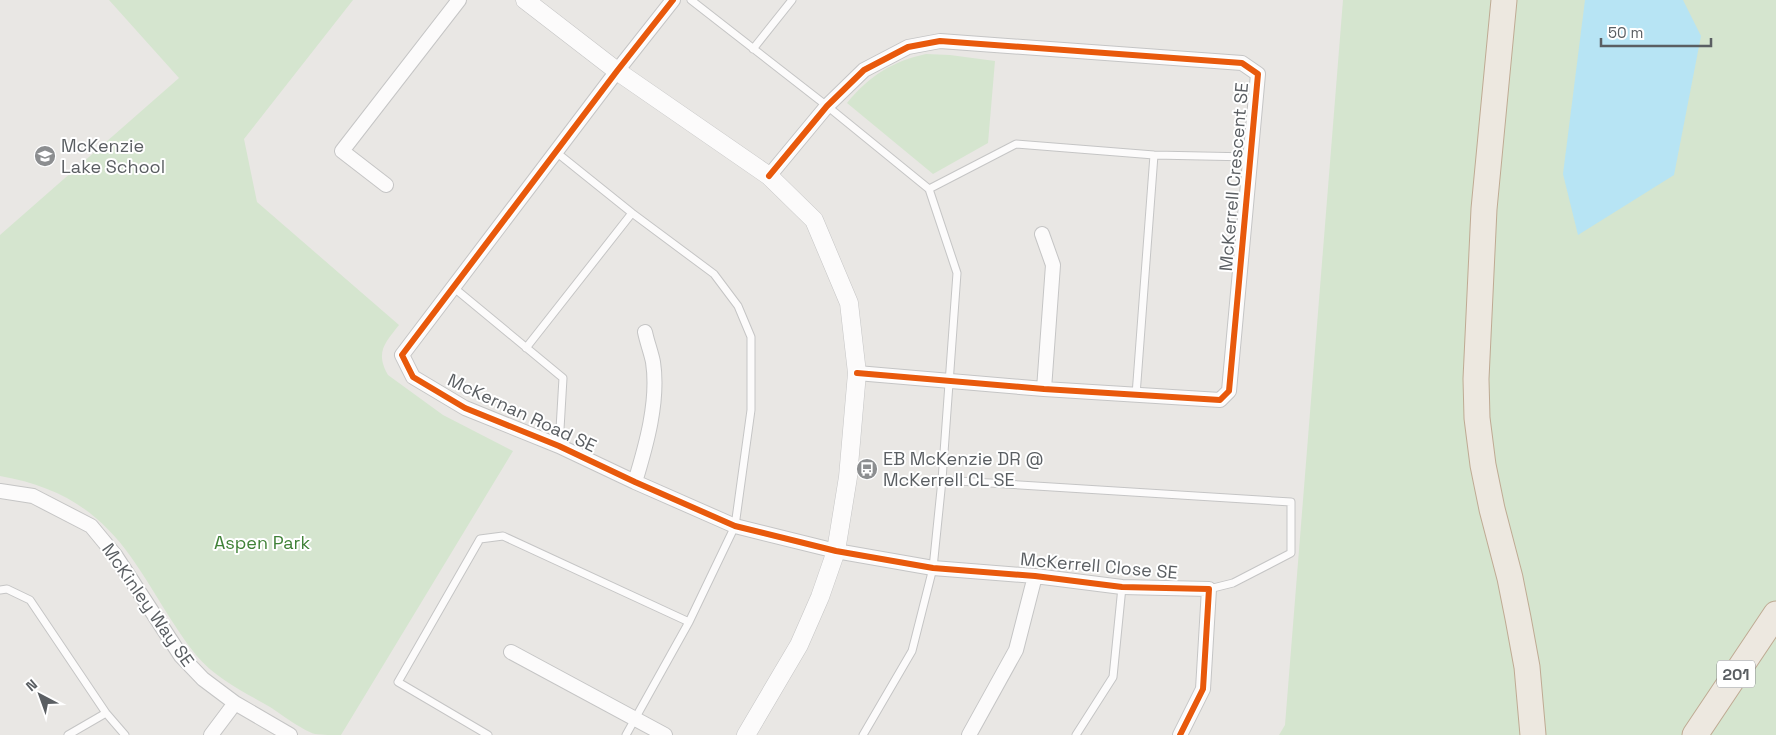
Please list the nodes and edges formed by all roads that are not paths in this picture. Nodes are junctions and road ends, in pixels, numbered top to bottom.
1 (458, 0) edge
2 (525, 0) edge
3 (673, 0) edge
4 (691, 0) edge
5 (792, 0) edge
6 (1504, 0) edge
7 (753, 49) junction
8 (617, 71) junction
9 (826, 106) junction
10 (556, 152) junction
11 (1154, 155) junction
12 (1251, 157) junction
13 (769, 176) junction
14 (386, 185) dead end
15 (929, 189) junction
16 (632, 213) junction
17 (1042, 234) dead end
18 (453, 287) junction
19 (645, 332) dead end
20 (526, 348) junction
21 (857, 373) junction
22 (949, 381) junction
23 (1044, 389) junction
24 (1136, 395) junction
25 (559, 446) junction
26 (942, 480) junction
27 (635, 482) junction
28 (0, 491) edge
29 (735, 526) junction
30 (1501, 545) junction
31 (836, 551) junction
32 (934, 568) junction
33 (1035, 576) junction
34 (1122, 587) junction
35 (1209, 589) junction
36 (0, 590) edge
37 (1776, 614) edge
38 (689, 622) junction
39 (511, 652) dead end
40 (235, 703) junction
41 (106, 713) junction
42 (636, 718) junction
43 (68, 735) edge
44 (125, 735) edge
45 (210, 735) edge
46 (290, 735) edge
47 (488, 735) edge
48 (626, 735) edge
49 (665, 735) edge
50 (746, 735) edge
51 (863, 735) edge
52 (969, 735) edge
53 (1076, 735) edge
54 (1180, 735) edge
55 (1516, 735) edge
56 (1533, 735) edge
57 (1695, 735) edge

1 - 14 street
2 - 8 street
3 - 8 street, McKernan Road SE
4 - 7 lane
5 - 7 lane
6 - 30 highway
7 - 9 lane
8 - 10 street, McKernan Road SE
8 - 13 street
9 - 12 street, McKerrell Crescent SE
9 - 13 street, McKerrell Crescent SE
9 - 15 lane
10 - 16 lane
10 - 18 street, McKernan Road SE
11 - 12 lane
11 - 15 lane
11 - 24 lane
12 - 24 street, McKerrell Crescent SE
13 - 21 street
15 - 22 lane
16 - 20 lane
16 - 29 lane
17 - 23 street
18 - 20 lane
18 - 25 street, McKernan Road SE
19 - 27 street
20 - 25 lane
21 - 22 street, McKerrell Crescent SE
21 - 31 street
22 - 23 street, McKerrell Crescent SE
22 - 26 lane
23 - 24 street, McKerrell Crescent SE
25 - 27 street, McKernan Road SE
26 - 32 lane
26 - 35 lane
27 - 29 street, McKernan Road SE
28 - 40 street, McKinley Way SE
29 - 31 street, McKernan Road SE
29 - 38 lane
30 - 55 highway
30 - 56 highway
31 - 32 street, McKerrell Close SE
31 - 50 street
32 - 33 street, McKerrell Close SE
32 - 51 lane
33 - 34 street, McKerrell Close SE
33 - 52 street, McKerrell Close SE
34 - 35 street, McKerrell Close SE
34 - 53 lane
35 - 54 street
36 - 41 lane
37 - 57 highway, 201
38 - 42 lane
38 - 47 lane
39 - 42 street
40 - 45 street
40 - 46 street, McKinley Way SE
41 - 43 lane
41 - 44 lane
42 - 48 lane
42 - 49 street

